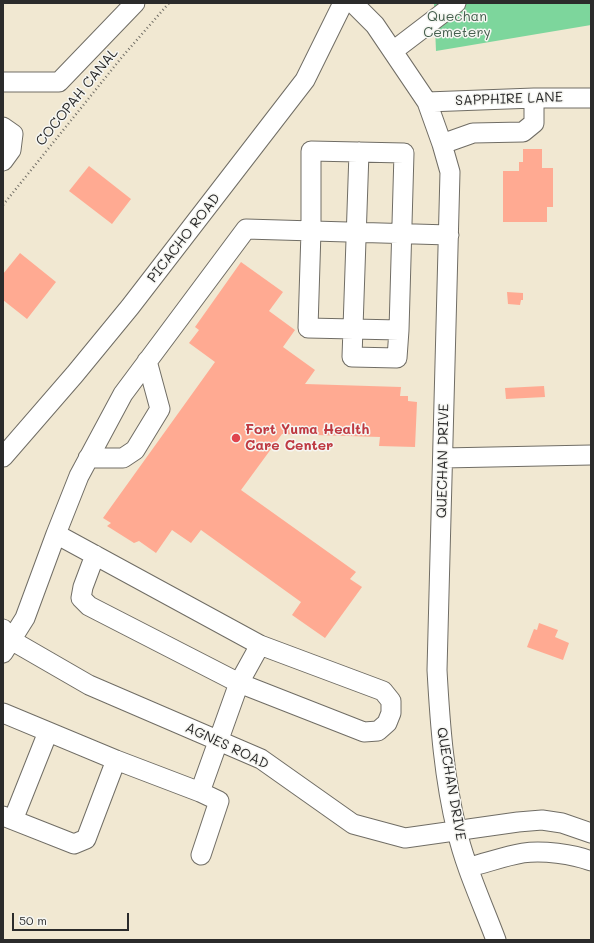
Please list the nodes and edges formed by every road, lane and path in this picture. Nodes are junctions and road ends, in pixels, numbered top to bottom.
1 (135, 3) edge
2 (169, 3) edge
3 (343, 3) edge
4 (353, 3) edge
5 (456, 3) edge
6 (431, 12) edge
7 (393, 51) junction
8 (3, 82) edge
9 (534, 98) junction
10 (591, 98) edge
11 (427, 102) junction
12 (3, 127) edge
13 (442, 144) junction
14 (359, 152) junction
15 (3, 161) edge
16 (3, 205) edge
17 (311, 231) junction
18 (356, 232) junction
19 (401, 234) junction
20 (449, 235) junction
21 (353, 329) junction
22 (399, 330) junction
23 (147, 361) junction
24 (591, 455) edge
25 (3, 457) edge
26 (88, 458) junction
27 (443, 458) junction
28 (56, 534) junction
29 (95, 555) junction
30 (6, 641) edge
31 (260, 645) junction
32 (239, 683) junction
33 (3, 713) edge
34 (48, 732) junction
35 (219, 741) junction
36 (116, 760) junction
37 (200, 792) junction
38 (8, 818) edge
39 (457, 832) junction
40 (591, 833) edge
41 (201, 855) dead end
42 (591, 861) edge
43 (468, 867) junction
44 (496, 940) edge

1 - 8 street
2 - 16 path, COCOPAH CANAL
3 - 25 street, PICACHO ROAD
4 - 7 street, QUECHAN DRIVE
5 - 6 street
6 - 7 street
7 - 11 street, QUECHAN DRIVE
9 - 10 street, SAPPHIRE LANE
9 - 11 street, SAPPHIRE LANE
9 - 13 street
11 - 13 street, QUECHAN DRIVE
12 - 15 street
13 - 20 street, QUECHAN DRIVE
14 - 17 street
14 - 18 street
14 - 19 street
17 - 18 street
17 - 21 street
17 - 23 street
18 - 19 street
18 - 21 street
19 - 20 street
19 - 22 street
20 - 27 street, QUECHAN DRIVE
21 - 22 street
21 - 22 street
23 - 26 street
23 - 26 street
24 - 27 street
26 - 28 street
27 - 39 street, QUECHAN DRIVE
28 - 29 street
28 - 30 street
29 - 31 street
29 - 32 street
30 - 35 street, AGNES ROAD
31 - 32 street
31 - 32 street
32 - 35 street
33 - 34 street
34 - 36 street
34 - 38 street
35 - 37 street
35 - 39 street, AGNES ROAD
36 - 37 street
36 - 38 street
37 - 41 street
39 - 40 street, AGNES ROAD
39 - 43 street, QUECHAN DRIVE
42 - 43 street
43 - 44 street, QUECHAN DRIVE

